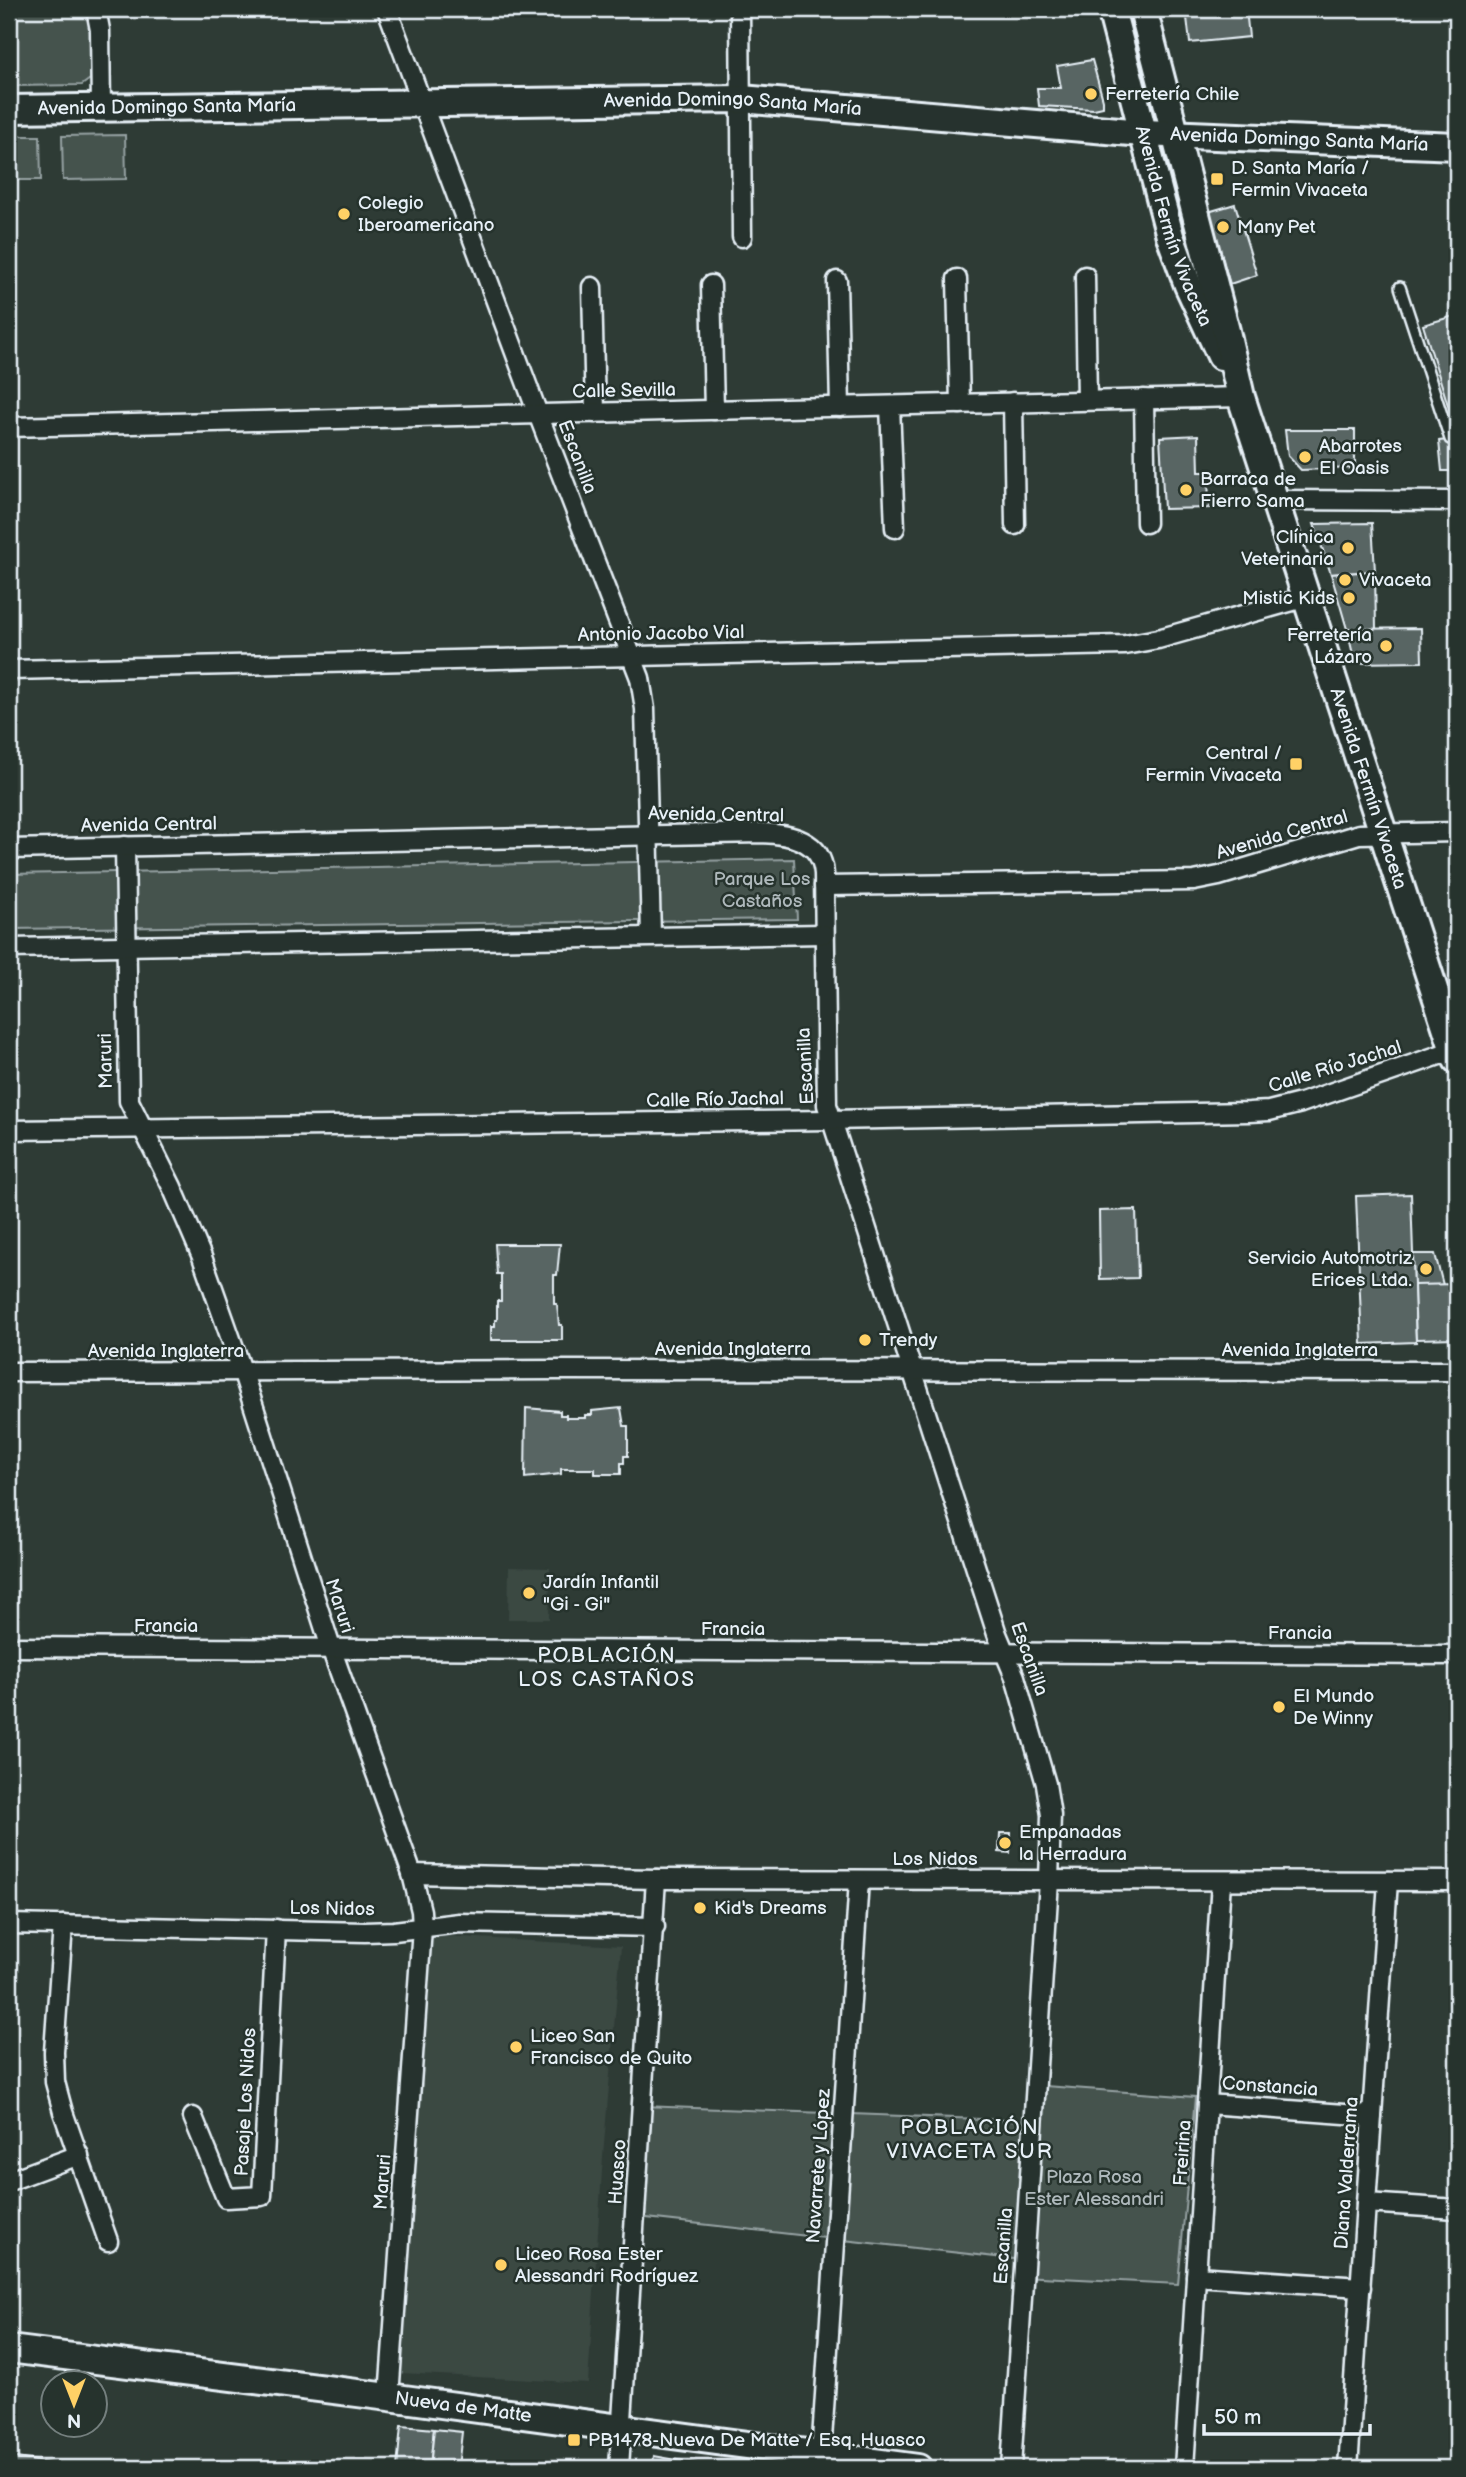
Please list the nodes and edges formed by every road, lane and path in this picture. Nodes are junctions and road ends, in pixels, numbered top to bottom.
1 (96, 9) edge
2 (387, 9) edge
3 (740, 9) edge
4 (1111, 9) edge
5 (1143, 9) edge
6 (741, 99) junction
7 (422, 103) junction
8 (101, 106) junction
9 (9, 109) edge
10 (1143, 132) junction
11 (1174, 134) junction
12 (1457, 146) edge
13 (743, 237) dead end
14 (1085, 276) dead end
15 (957, 279) dead end
16 (837, 281) dead end
17 (710, 285) dead end
18 (592, 287) dead end
19 (1400, 287) dead end
20 (1241, 397) junction
21 (1144, 399) junction
22 (1087, 400) junction
23 (1013, 402) junction
24 (960, 404) junction
25 (890, 406) junction
26 (840, 407) junction
27 (714, 410) junction
28 (595, 413) junction
29 (538, 414) junction
30 (9, 427) edge
31 (1451, 439) dead end
32 (1275, 500) junction
33 (1457, 500) edge
34 (1146, 523) dead end
35 (1015, 524) dead end
36 (895, 528) dead end
37 (1307, 597) junction
38 (632, 656) junction
39 (9, 670) edge
40 (1383, 832) junction
41 (1457, 832) edge
42 (647, 835) junction
43 (125, 846) junction
44 (9, 849) edge
45 (824, 886) junction
46 (823, 934) junction
47 (651, 935) junction
48 (126, 946) junction
49 (9, 948) edge
50 (1456, 1055) edge
51 (830, 1120) junction
52 (141, 1128) junction
53 (9, 1130) edge
54 (911, 1371) junction
55 (1457, 1371) edge
56 (9, 1372) edge
57 (243, 1373) junction
58 (9, 1647) edge
59 (331, 1648) junction
60 (1005, 1652) junction
61 (1457, 1654) edge
62 (412, 1874) junction
63 (656, 1879) junction
64 (859, 1880) junction
65 (1049, 1881) junction
66 (1221, 1881) junction
67 (1388, 1881) junction
68 (1457, 1881) edge
69 (9, 1924) edge
70 (63, 1925) junction
71 (655, 1927) junction
72 (422, 1928) junction
73 (276, 1929) junction
74 (1207, 2104) junction
75 (1372, 2116) junction
76 (193, 2117) dead end
77 (79, 2155) junction
78 (9, 2181) edge
79 (1366, 2203) junction
80 (1457, 2209) edge
81 (108, 2241) dead end
82 (1196, 2276) junction
83 (1361, 2287) junction
84 (9, 2349) edge
85 (388, 2397) junction
86 (622, 2428) junction
87 (821, 2455) junction
88 (619, 2468) edge
89 (918, 2468) edge
90 (1011, 2468) edge
91 (1184, 2468) edge
92 (1348, 2468) edge

1 - 8 street
2 - 7 street, Escanilla
3 - 6 street
4 - 10 main road, Avenida Fermín Vivaceta
5 - 11 main road, Avenida Fermín Vivaceta
6 - 7 main road, Avenida Domingo Santa María
6 - 10 main road, Avenida Domingo Santa María
6 - 13 street
7 - 8 main road, Avenida Domingo Santa María
7 - 29 street, Escanilla
8 - 9 main road, Avenida Domingo Santa María
10 - 11 main road, Avenida Domingo Santa María
10 - 20 main road, Avenida Fermín Vivaceta
11 - 12 main road, Avenida Domingo Santa María
11 - 20 main road, Avenida Fermín Vivaceta
14 - 22 street
15 - 24 street
16 - 26 street
17 - 27 street
18 - 28 street
19 - 31 lane
20 - 21 street, Calle Sevilla
20 - 32 main road, Avenida Fermín Vivaceta
21 - 22 street, Calle Sevilla
21 - 34 street
22 - 23 street, Calle Sevilla
23 - 24 street, Calle Sevilla
23 - 35 street
24 - 25 street, Calle Sevilla
25 - 26 street, Calle Sevilla
25 - 36 street
26 - 27 street, Calle Sevilla
27 - 28 street, Calle Sevilla
28 - 29 street, Calle Sevilla
29 - 30 street, Calle Sevilla
29 - 38 street, Escanilla
32 - 33 street
32 - 37 main road, Avenida Fermín Vivaceta
37 - 38 street, Antonio Jacobo Vial
37 - 40 main road, Avenida Fermín Vivaceta
38 - 39 street, Antonio Jacobo Vial
38 - 42 street, Escanilla
40 - 41 street, Avenida Central
40 - 45 street, Avenida Central
40 - 50 main road, Avenida Fermín Vivaceta
42 - 43 street, Avenida Central
42 - 45 street, Avenida Central
42 - 47 street, Escanilla
43 - 44 street, Avenida Central
43 - 48 street, Maruri
45 - 46 street, Escanilla
46 - 47 street
46 - 51 street, Escanilla
47 - 48 street
48 - 49 street
48 - 52 street, Maruri
50 - 51 street, Calle Río Jachal
51 - 52 street, Calle Río Jachal
51 - 54 street, Escanilla
52 - 53 street, Calle Río Jachal
52 - 57 street, Maruri
54 - 55 street, Avenida Inglaterra
54 - 57 street, Avenida Inglaterra
54 - 60 street, Escanilla
56 - 57 street, Avenida Inglaterra
57 - 59 street, Maruri
58 - 59 street, Francia
59 - 60 street, Francia
59 - 62 street, Maruri
60 - 61 street, Francia
60 - 65 street, Escanilla
62 - 63 street, Los Nidos
62 - 72 street, Maruri
63 - 64 street, Los Nidos
63 - 71 street, Huasco
64 - 65 street, Los Nidos
64 - 87 street, Navarrete y López
65 - 66 street, Los Nidos
65 - 90 street, Escanilla
66 - 67 street, Los Nidos
66 - 74 street, Freirina
67 - 68 street, Los Nidos
67 - 75 street, Diana Valderrama
69 - 70 street, Los Nidos
70 - 73 street, Los Nidos
70 - 77 street
71 - 72 street, Los Nidos
71 - 86 street, Huasco
72 - 73 street, Los Nidos
72 - 85 street, Maruri
73 - 76 street, Pasaje Los Nidos
74 - 75 street, Constancia
74 - 82 street, Freirina
75 - 79 street, Diana Valderrama
77 - 78 street
77 - 81 street
79 - 80 street
79 - 83 street, Diana Valderrama
82 - 83 street
82 - 91 street, Freirina
83 - 92 street, Diana Valderrama
84 - 85 main road, Nueva de Matte
85 - 86 main road, Nueva de Matte
86 - 87 main road, Nueva de Matte
86 - 88 street, Huasco
87 - 89 main road, Nueva de Matte

